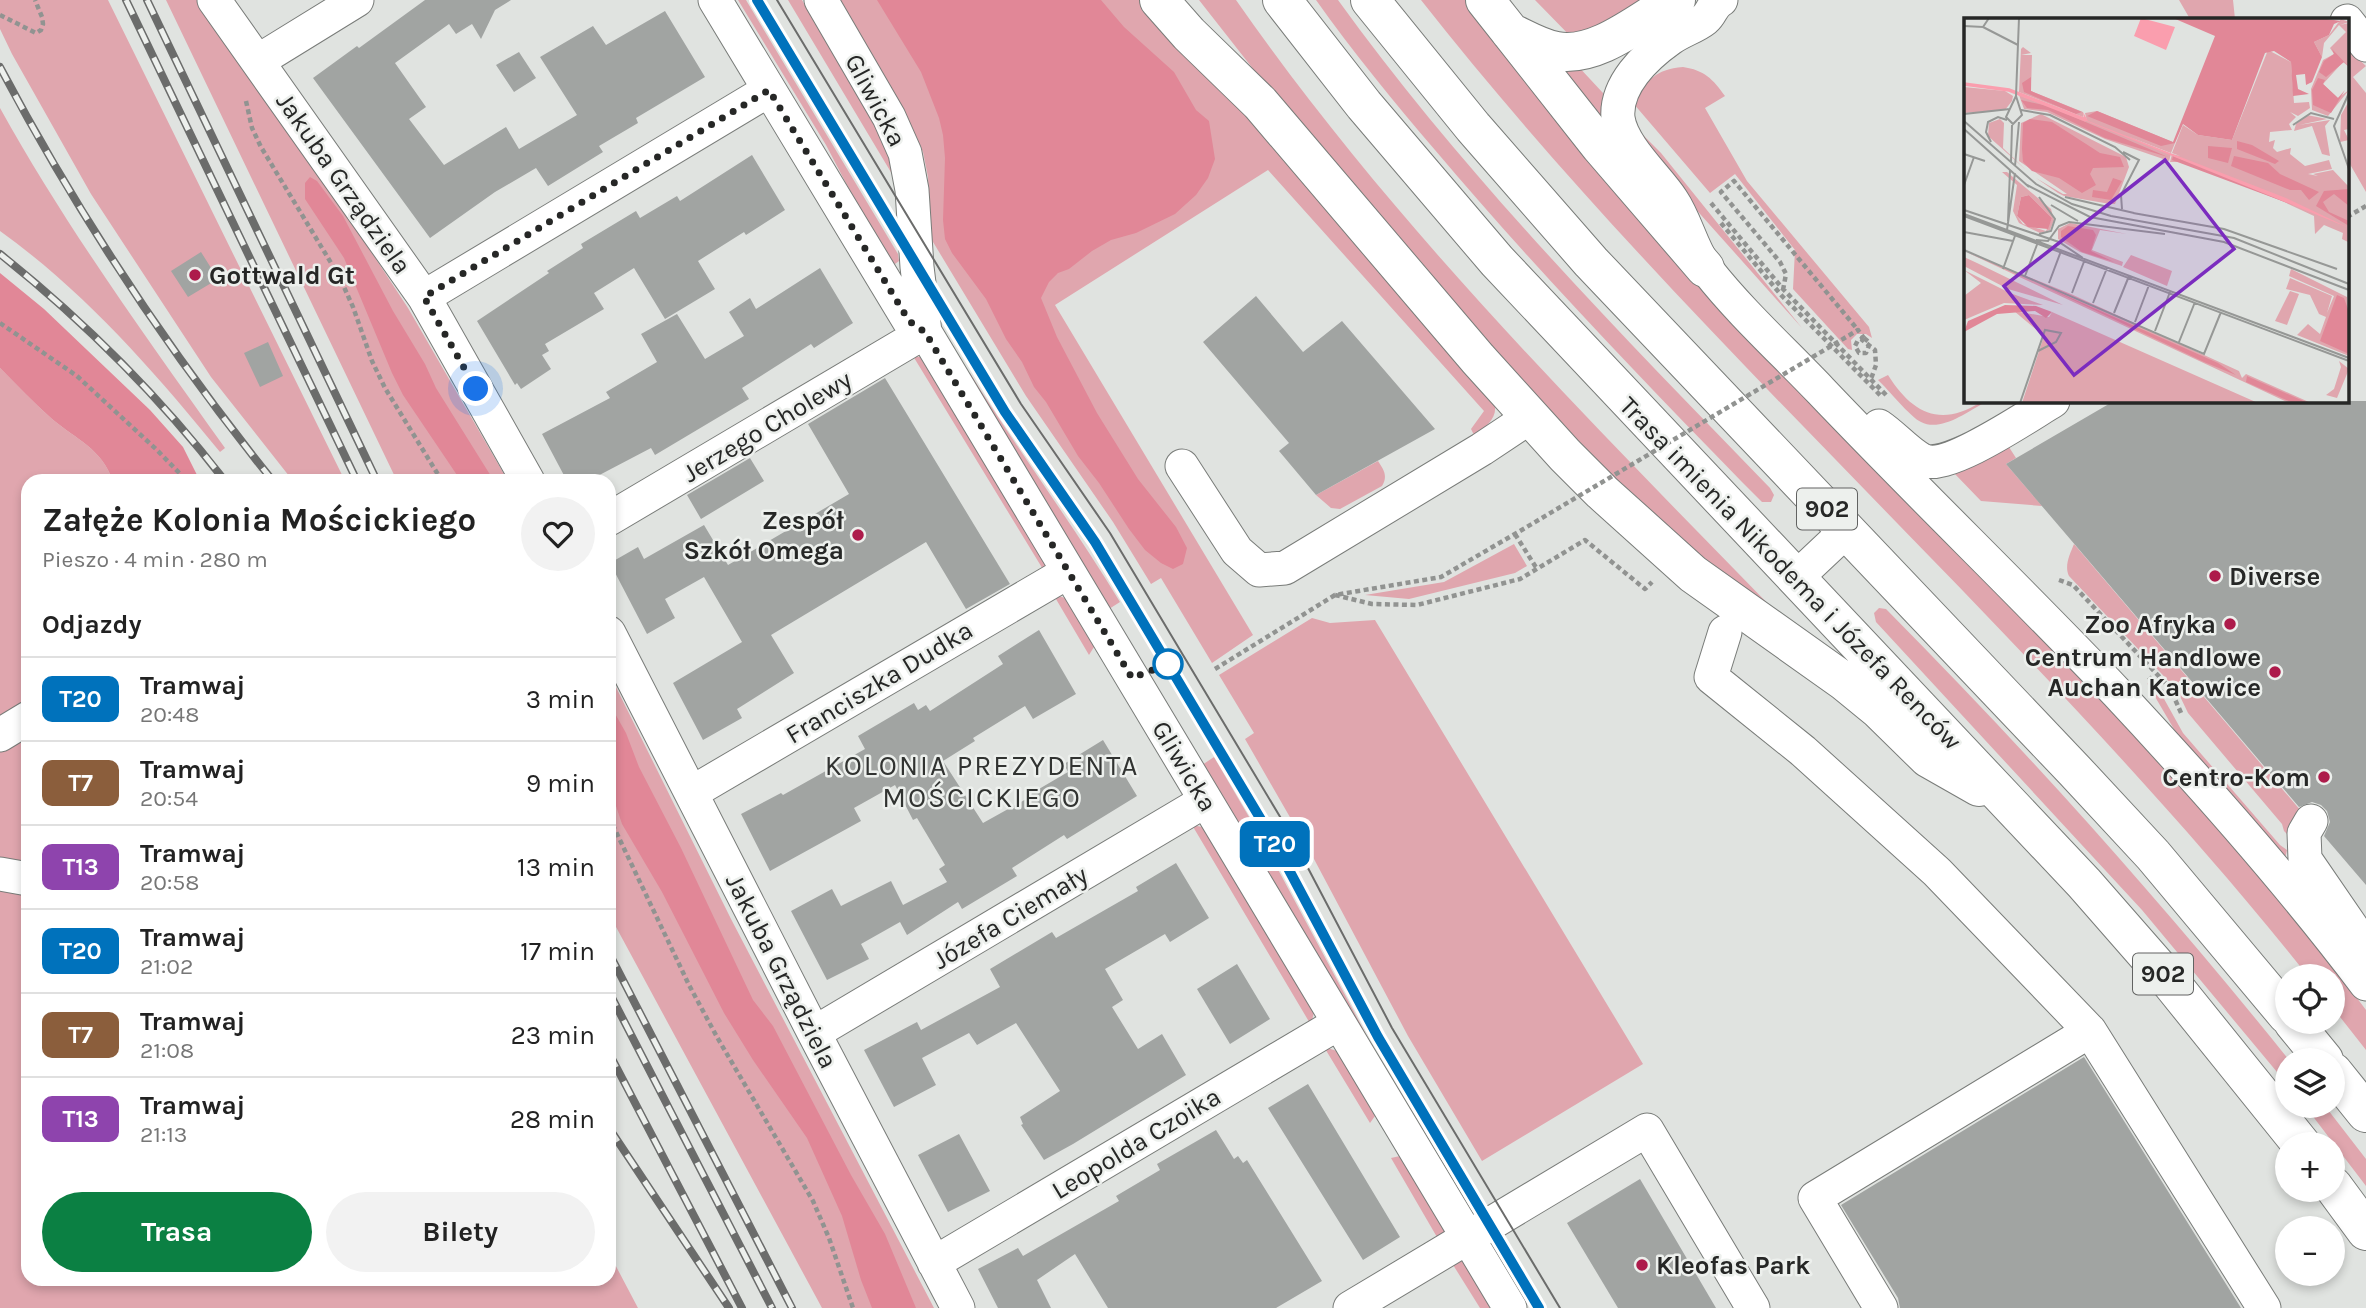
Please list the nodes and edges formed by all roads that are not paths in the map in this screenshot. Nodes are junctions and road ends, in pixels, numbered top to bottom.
1 (214, 0) edge
2 (357, 0) edge
3 (716, 0) edge
4 (821, 0) edge
5 (1159, 0) edge
6 (1188, 0) edge
7 (1282, 0) edge
8 (1370, 0) edge
9 (1485, 0) edge
10 (2335, 0) edge
11 (1701, 6) edge
12 (2345, 18) edge
13 (2348, 22) edge
14 (1507, 30) junction
15 (2366, 45) edge
16 (258, 61) junction
17 (769, 90) junction
18 (1257, 100) junction
19 (1705, 268) junction
20 (424, 297) junction
21 (925, 332) junction
22 (2051, 402) edge
23 (1838, 409) junction
24 (1530, 416) junction
25 (1182, 466) dead end
26 (524, 474) edge
27 (616, 515) edge
28 (1847, 530) junction
29 (1068, 572) junction
30 (1796, 578) junction
31 (1726, 632) dead end
32 (616, 648) edge
33 (21, 722) edge
34 (0, 735) edge
35 (691, 793) junction
36 (1205, 801) junction
37 (2017, 810) junction
38 (2311, 821) dead end
39 (0, 874) edge
40 (21, 878) edge
41 (2366, 948) edge
42 (2366, 984) edge
43 (2275, 1001) edge
44 (1339, 1023) junction
45 (2090, 1031) junction
46 (814, 1033) junction
47 (2303, 1034) edge
48 (2314, 1048) edge
49 (2345, 1087) edge
50 (2366, 1113) edge
51 (2291, 1132) edge
52 (2345, 1202) edge
53 (2366, 1231) edge
54 (1468, 1238) junction
55 (934, 1263) junction
56 (958, 1308) edge
57 (1350, 1308) edge
58 (1510, 1308) edge
59 (1753, 1308) edge
60 (1881, 1308) edge
61 (2264, 1308) edge

1 - 16 street, Jakuba Grządziela
2 - 16 street
3 - 17 street, Gliwicka
4 - 21 street, Gliwicka
5 - 18 main road
6 - 18 main road
7 - 30 main road, Trasa imienia Nikodema i Józefa Renców / 902
8 - 28 main road, 902
9 - 14 main road
10 - 12 street
11 - 14 main road
11 - 19 street
13 - 15 street
14 - 19 main road
16 - 20 street, Jakuba Grządziela
17 - 20 street
17 - 21 street, Gliwicka
18 - 24 main road
19 - 23 street
20 - 26 street, Jakuba Grządziela
21 - 27 street, Jerzego Cholewy
21 - 29 street, Gliwicka
22 - 23 street
23 - 42 street
24 - 25 street
24 - 37 main road
28 - 30 street
28 - 43 main road, 902
29 - 35 street, Franciszka Dudka
29 - 36 street, Gliwicka
30 - 37 main road, Trasa imienia Nikodema i Józefa Renców / 902
31 - 45 street
32 - 35 street, Jakuba Grządziela
33 - 34 street
35 - 46 street, Jakuba Grządziela
36 - 44 street, Gliwicka
36 - 46 street, Józefa Ciemały
37 - 51 main road, Trasa imienia Nikodema i Józefa Renców / 902
38 - 41 street
39 - 40 street
44 - 54 street, Gliwicka
44 - 55 street, Leopolda Czoika
45 - 60 street
45 - 61 street
46 - 55 street, Jakuba Grządziela
47 - 48 main road
49 - 50 main road
52 - 53 main road
54 - 57 street
54 - 58 street, Gliwicka
54 - 59 street
55 - 56 street, Jakuba Grządziela

